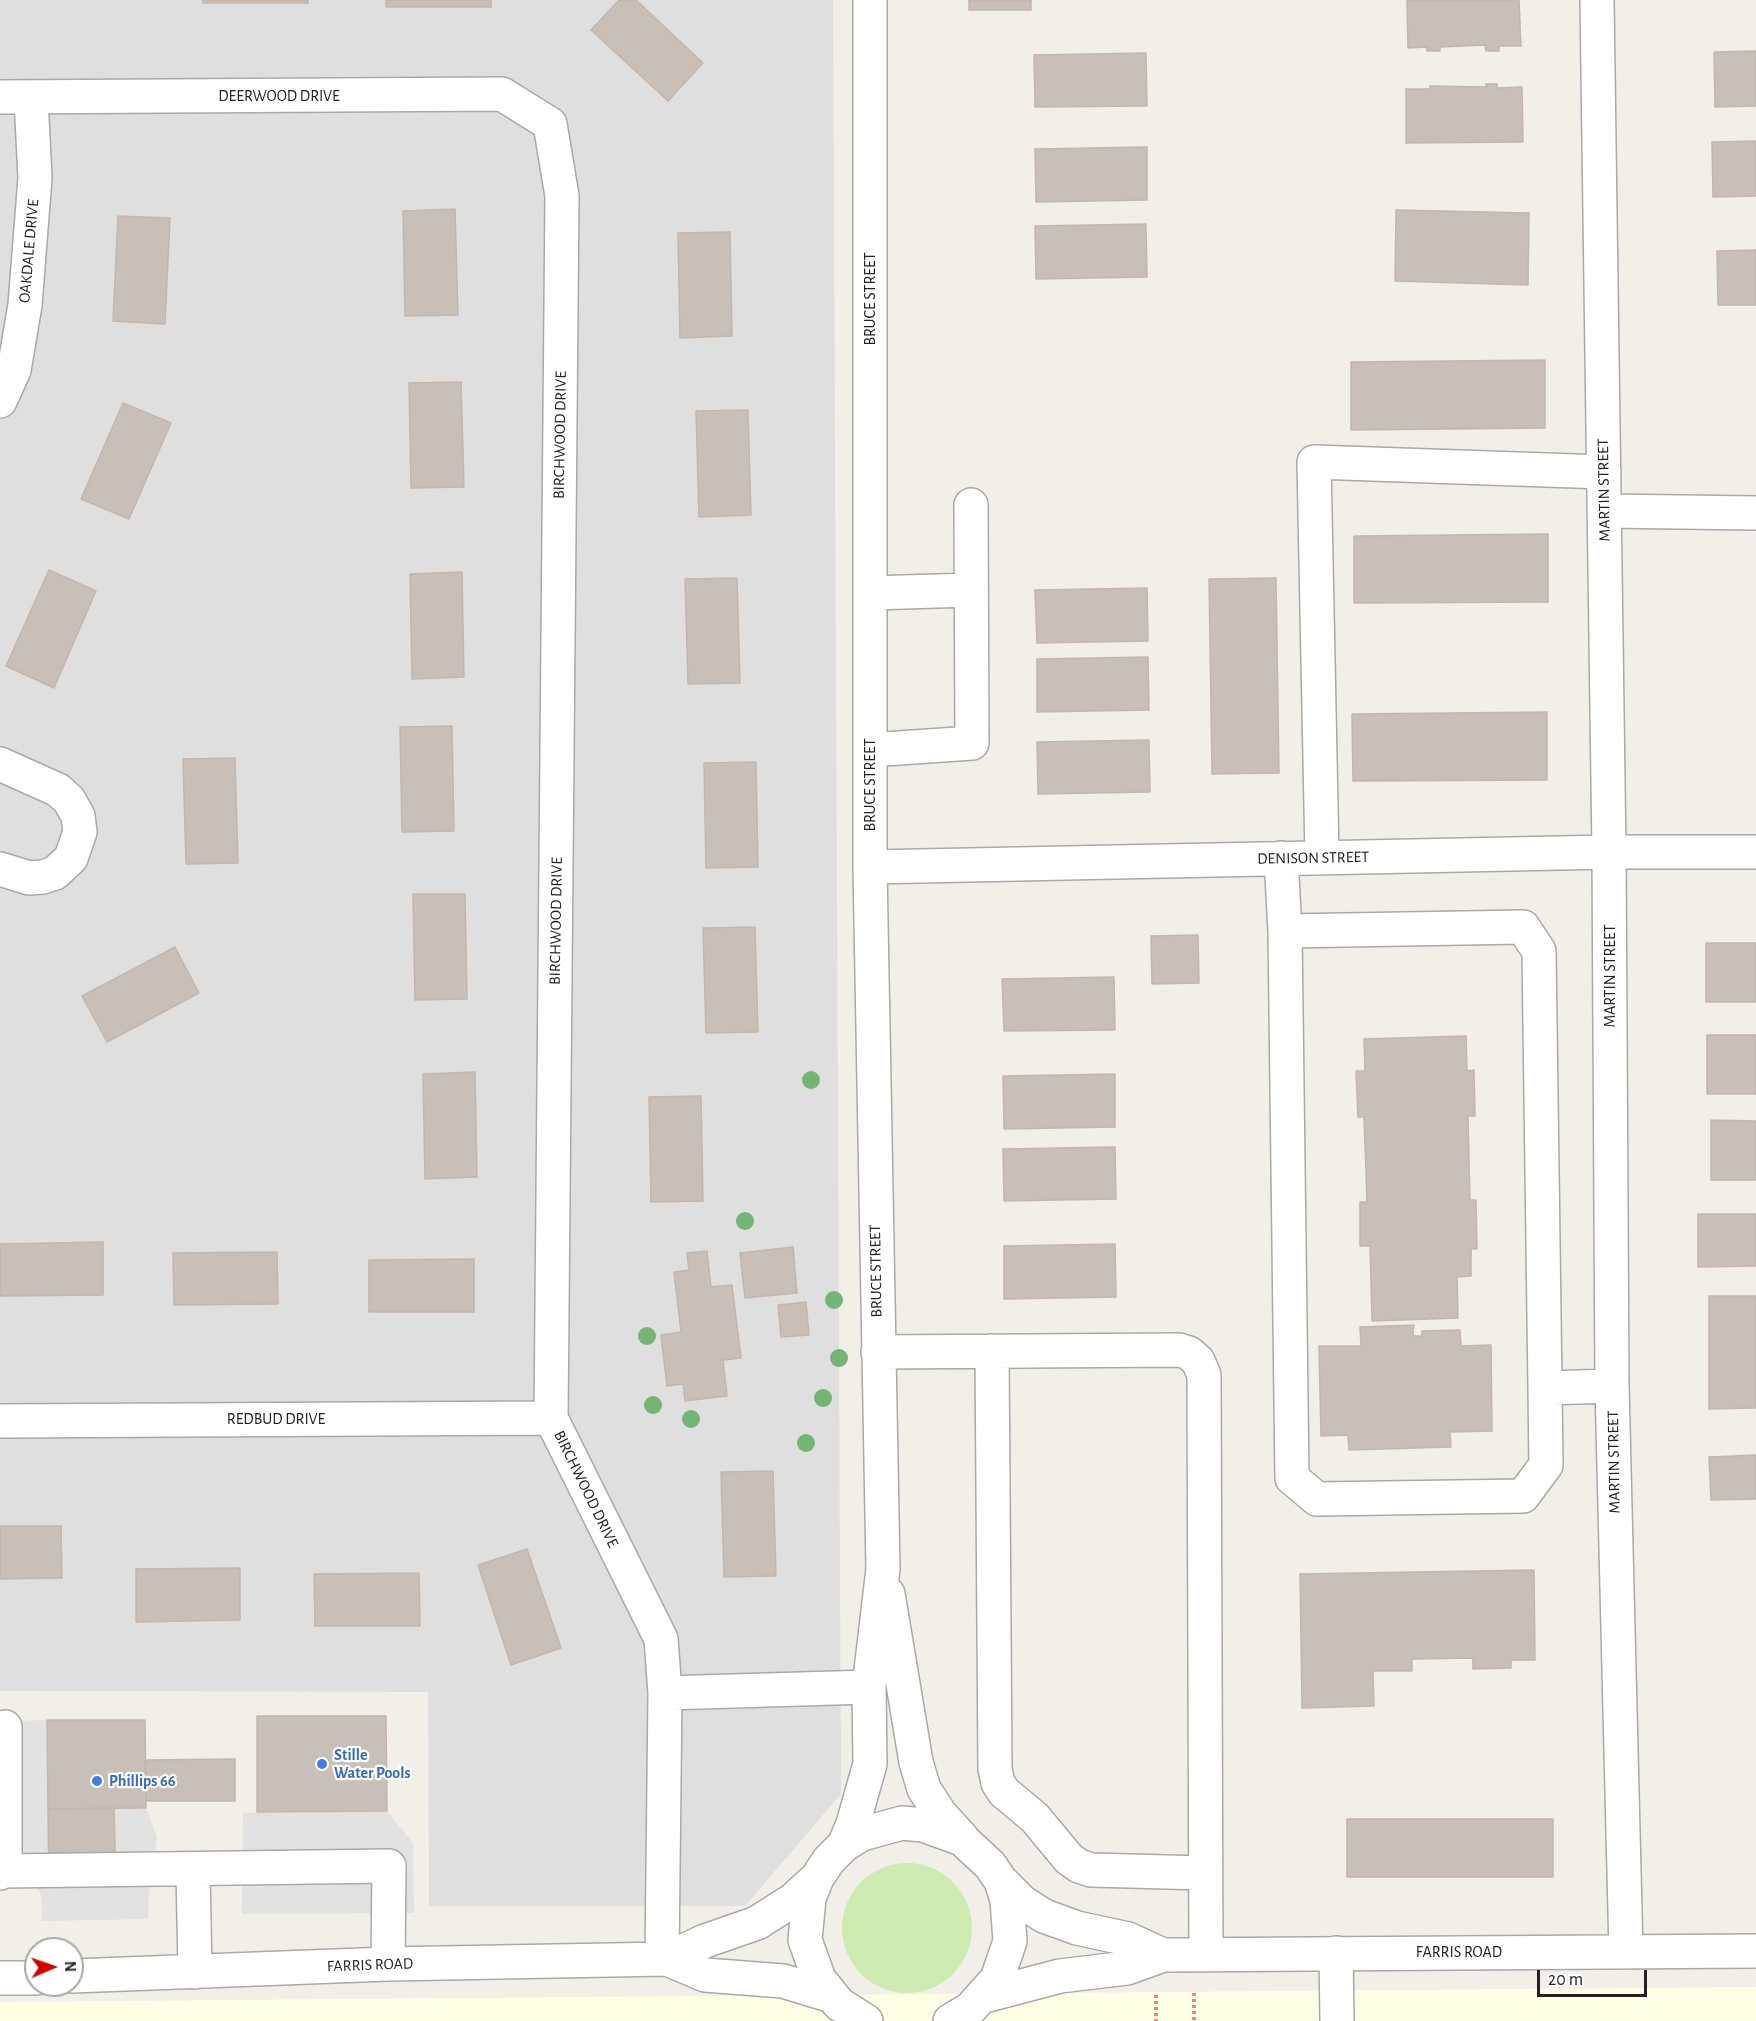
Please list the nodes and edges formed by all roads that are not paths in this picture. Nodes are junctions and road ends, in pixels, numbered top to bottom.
1 (870, 0) edge
2 (1597, 0) edge
3 (16, 98) edge
4 (550, 124) joint
5 (0, 401) edge
6 (1604, 472) junction
7 (971, 505) dead end
8 (1605, 511) junction
9 (1756, 513) edge
10 (971, 590) junction
11 (870, 593) junction
12 (870, 750) junction
13 (0, 764) edge
14 (1609, 852) junction
15 (1756, 852) edge
16 (1322, 857) junction
17 (1281, 858) junction
18 (870, 867) junction
19 (0, 869) edge
20 (1285, 931) junction
21 (878, 1352) junction
22 (992, 1352) junction
23 (1612, 1386) junction
24 (1545, 1388) junction
25 (551, 1418) junction
26 (0, 1421) edge
27 (884, 1569) junction
28 (869, 1687) junction
29 (665, 1693) junction
30 (5, 1727) dead end
31 (962, 1839) junction
32 (844, 1845) junction
33 (193, 1870) junction
34 (3, 1872) edge
35 (1205, 1873) junction
36 (817, 1878) junction
37 (1000, 1881) junction
38 (1756, 1951) edge
39 (1626, 1952) junction
40 (1336, 1953) junction
41 (1206, 1954) junction
42 (1163, 1955) junction
43 (664, 1959) junction
44 (388, 1964) junction
45 (195, 1972) junction
46 (84, 1976) edge
47 (0, 1978) edge
48 (24, 1978) edge
49 (984, 1996) junction
50 (850, 2012) edge
51 (951, 2021) edge
52 (1336, 2021) edge

1 - 11 street, BRUCE STREET
2 - 6 street, MARTIN STREET
3 - 4 street, DEERWOOD DRIVE
3 - 5 street, OAKDALE DRIVE
4 - 25 street, BIRCHWOOD DRIVE
6 - 8 street, MARTIN STREET
6 - 16 street
7 - 10 street
8 - 9 street
8 - 14 street, MARTIN STREET
10 - 11 street
10 - 12 street
11 - 12 street, BRUCE STREET
12 - 18 street, BRUCE STREET
13 - 19 street
14 - 15 street, DENISON STREET
14 - 16 street, DENISON STREET
14 - 23 street, MARTIN STREET
16 - 17 street, DENISON STREET
17 - 18 street, DENISON STREET
17 - 20 street
18 - 21 street, BRUCE STREET
20 - 24 street
20 - 24 street
21 - 22 street
21 - 27 street, BRUCE STREET
22 - 35 street
22 - 35 street
23 - 24 street
23 - 39 street, MARTIN STREET
25 - 26 street, REDBUD DRIVE
25 - 29 street, BIRCHWOOD DRIVE
27 - 28 street, BRUCE STREET
27 - 31 street, BRUCE STREET
28 - 29 street
28 - 32 street, BRUCE STREET
29 - 43 street, BIRCHWOOD DRIVE
30 - 34 street
31 - 32 street
31 - 37 street
32 - 36 street
33 - 34 street
33 - 44 street
33 - 45 street
35 - 41 street
36 - 43 street, FARRIS ROAD
36 - 50 street
37 - 42 street, FARRIS ROAD
37 - 49 street
38 - 39 street, FARRIS ROAD
39 - 40 street, FARRIS ROAD
40 - 41 street, FARRIS ROAD
40 - 52 street
41 - 42 street, FARRIS ROAD
42 - 49 street, FARRIS ROAD
43 - 44 street, FARRIS ROAD
43 - 50 street, FARRIS ROAD
44 - 45 street, FARRIS ROAD
45 - 46 street, FARRIS ROAD
47 - 48 street
49 - 51 street

